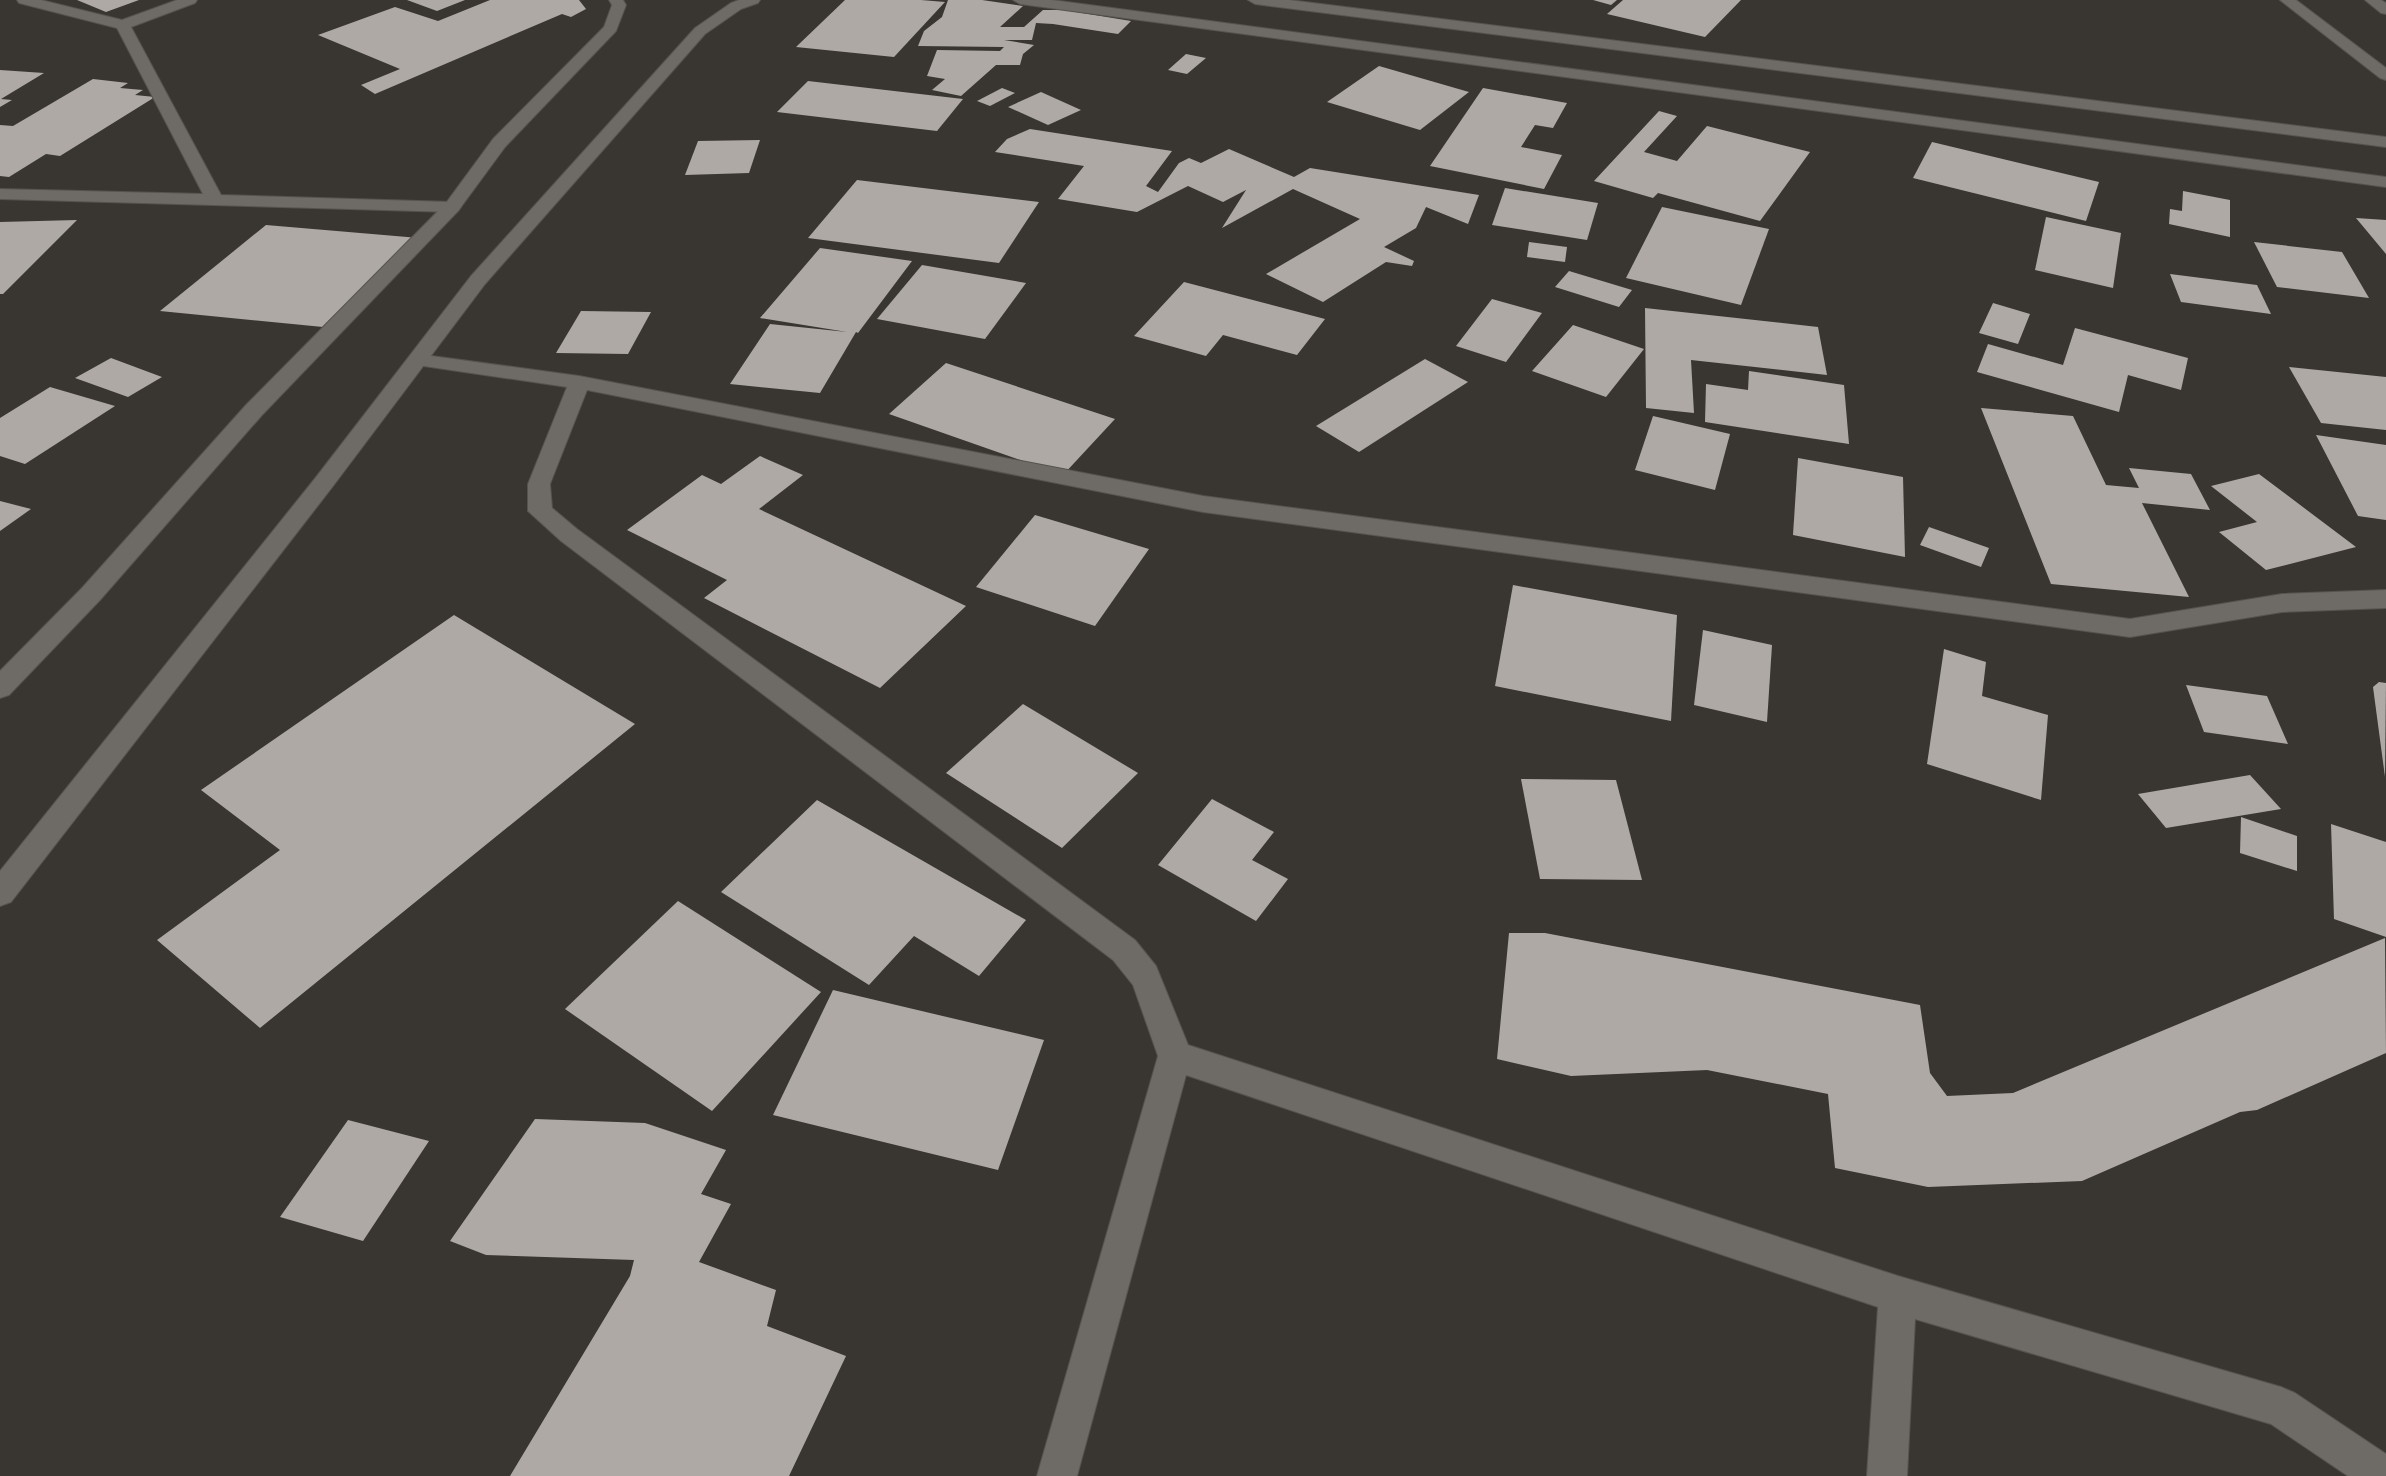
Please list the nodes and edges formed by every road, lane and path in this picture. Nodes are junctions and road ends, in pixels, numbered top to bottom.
1 (24, 0) edge
2 (190, 0) edge
3 (616, 0) edge
4 (753, 0) edge
5 (1020, 0) edge
6 (1255, 0) edge
7 (2286, 0) edge
8 (2372, 0) edge
9 (2386, 10) edge
10 (123, 25) junction
11 (2386, 75) edge
12 (2386, 142) edge
13 (2386, 182) edge
14 (0, 194) edge
15 (214, 199) junction
16 (452, 207) junction
17 (417, 360) junction
18 (579, 382) junction
19 (2386, 598) edge
20 (0, 688) edge
21 (0, 893) edge
22 (1175, 1056) junction
23 (1898, 1296) junction
24 (1057, 1476) edge
25 (1887, 1476) edge
26 (2383, 1476) edge

1 - 10 street
2 - 10 street
3 - 16 street
4 - 17 street
5 - 13 street
6 - 12 street
7 - 11 street
8 - 9 street
10 - 15 street
14 - 15 street
15 - 16 street
16 - 20 street
17 - 18 street
17 - 21 street
18 - 19 street
18 - 22 street
22 - 23 street
22 - 24 street
23 - 25 street
23 - 26 street

